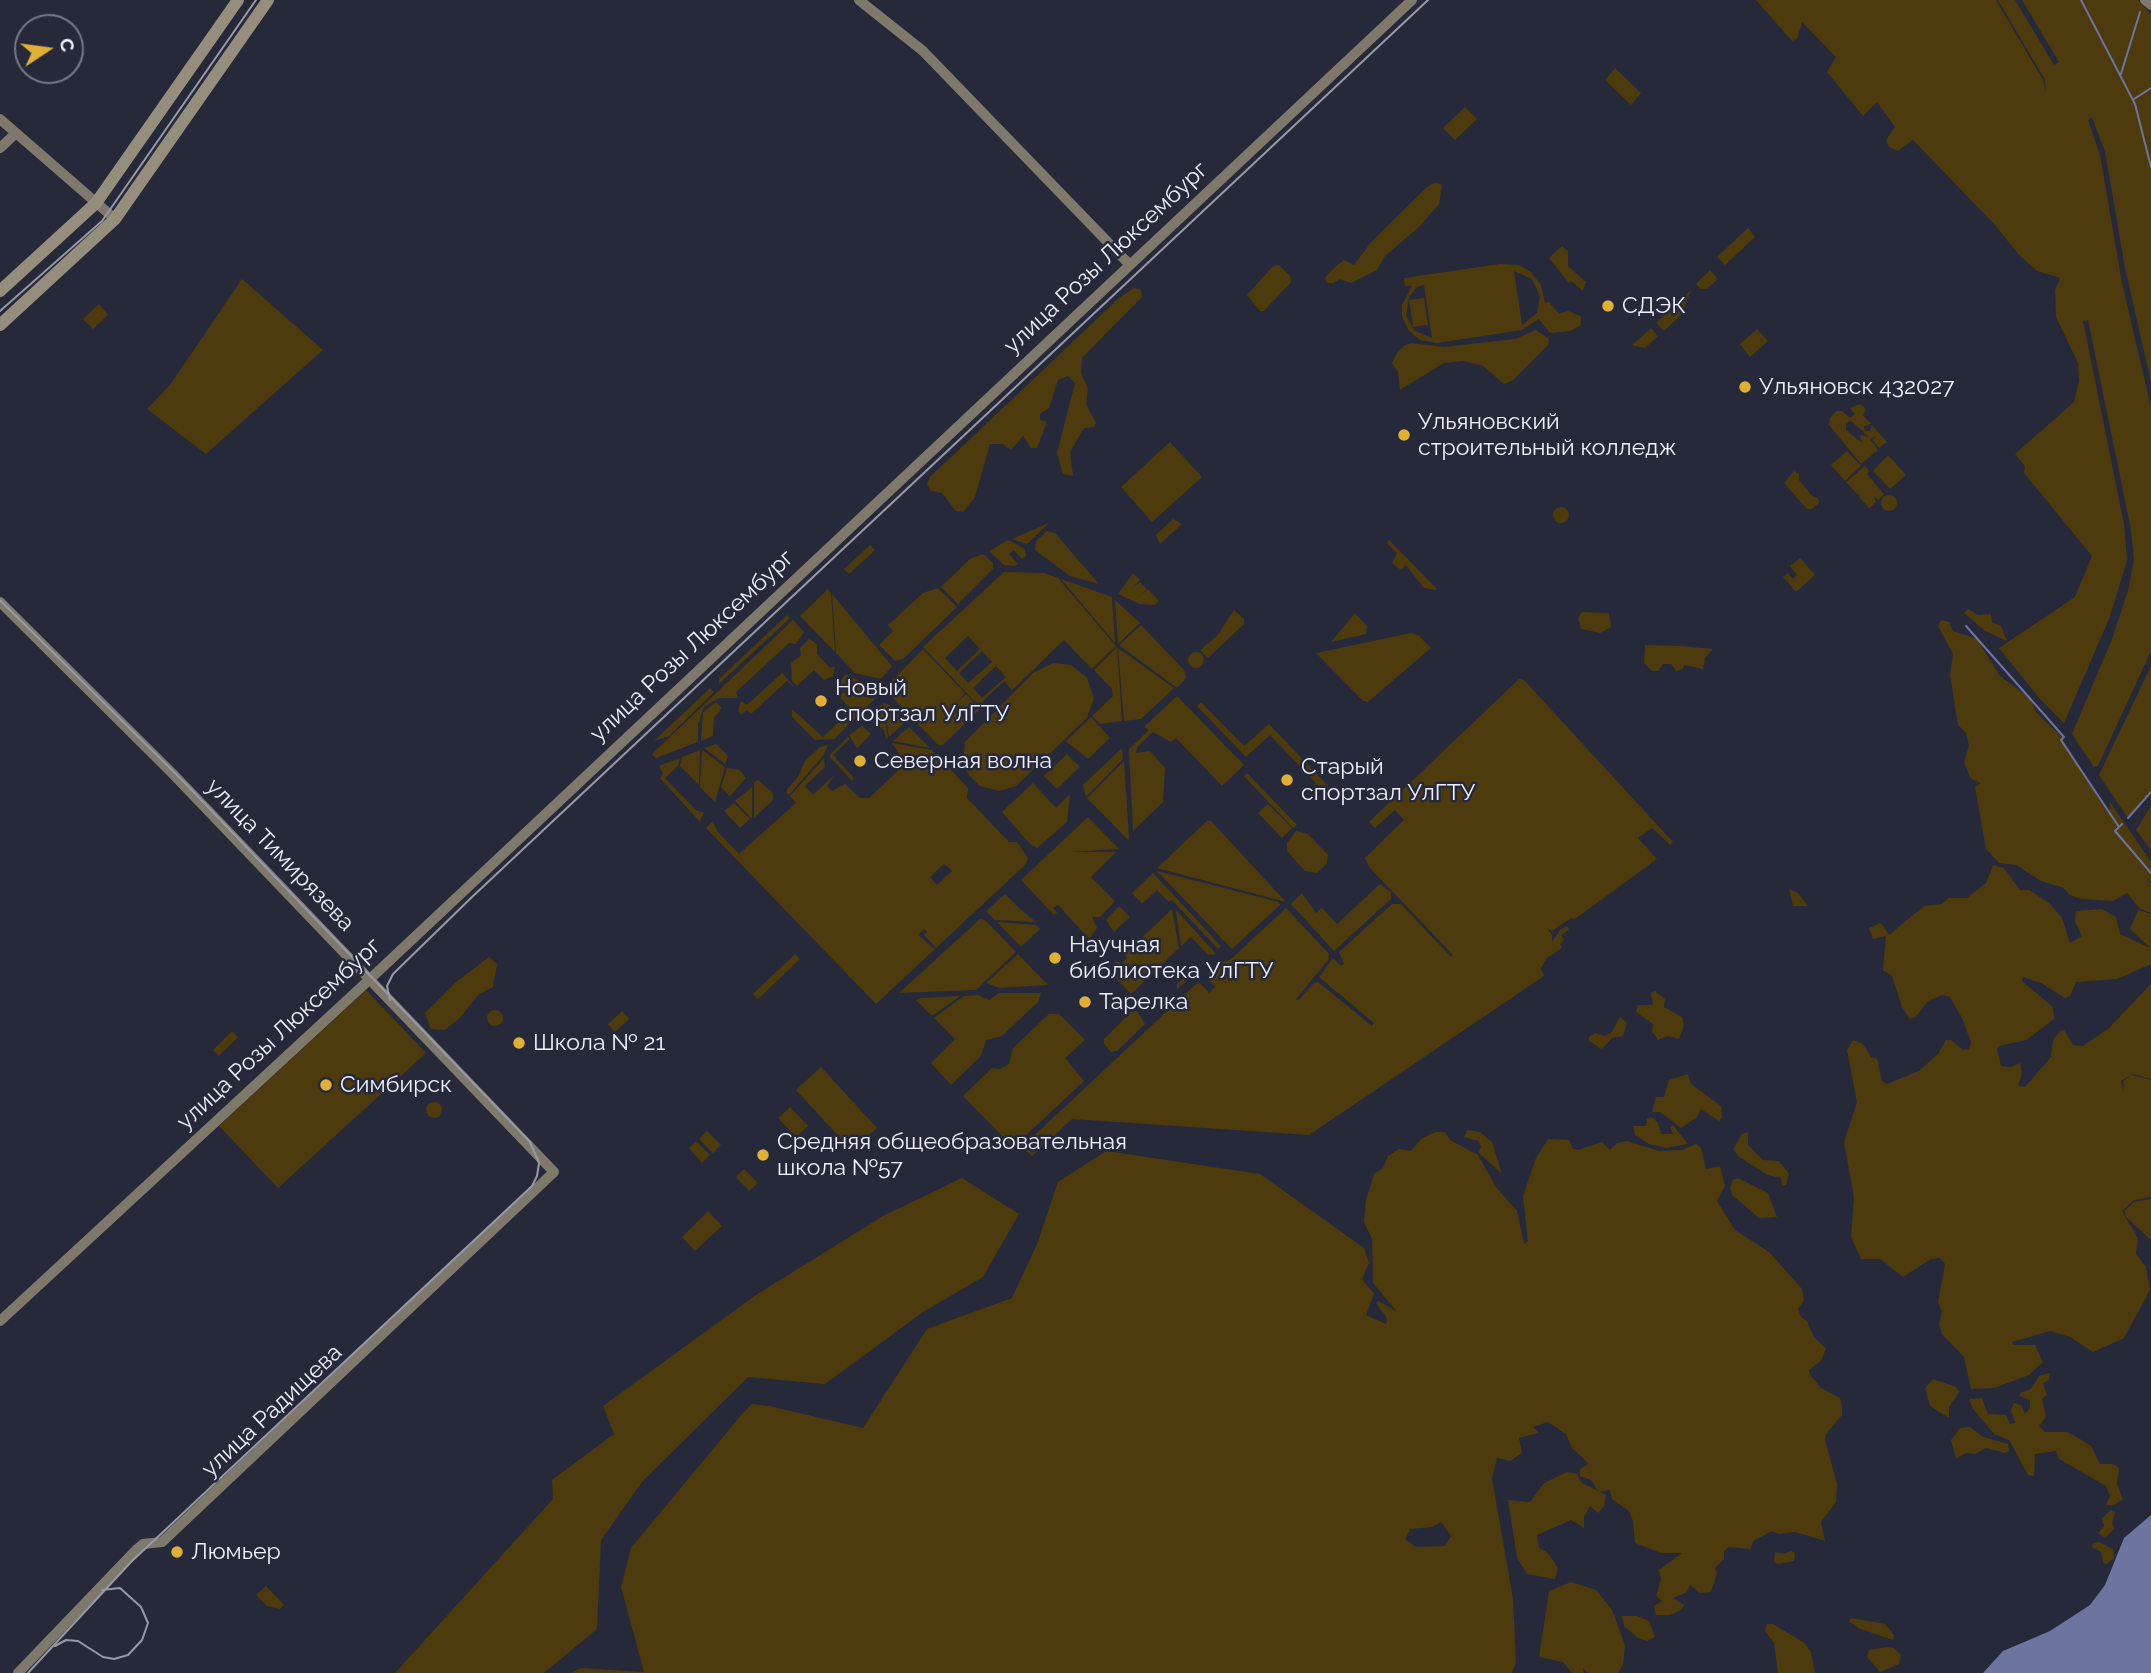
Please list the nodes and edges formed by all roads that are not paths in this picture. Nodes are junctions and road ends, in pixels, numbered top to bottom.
1 (237, 0) edge
2 (268, 0) edge
3 (859, 0) edge
4 (1412, 0) edge
5 (2145, 0) edge
6 (2151, 5) edge
7 (0, 119) edge
8 (16, 133) junction
9 (0, 148) edge
10 (96, 203) junction
11 (115, 219) junction
12 (1129, 264) junction
13 (0, 291) edge
14 (0, 325) edge
15 (0, 603) edge
16 (370, 979) junction
17 (554, 1172) joint
18 (0, 1321) edge
19 (18, 1673) edge

1 - 10 main road
2 - 11 main road
3 - 12 street
4 - 12 street, улица Розы Люксембург
5 - 6 street
7 - 8 street
8 - 9 street
8 - 10 street
10 - 11 street
10 - 13 main road
11 - 14 main road
12 - 16 street, улица Розы Люксембург
15 - 16 street, улица Тимирязева
16 - 17 street, улица Тимирязева
16 - 18 street, улица Розы Люксембург
17 - 19 street, улица Радищева

